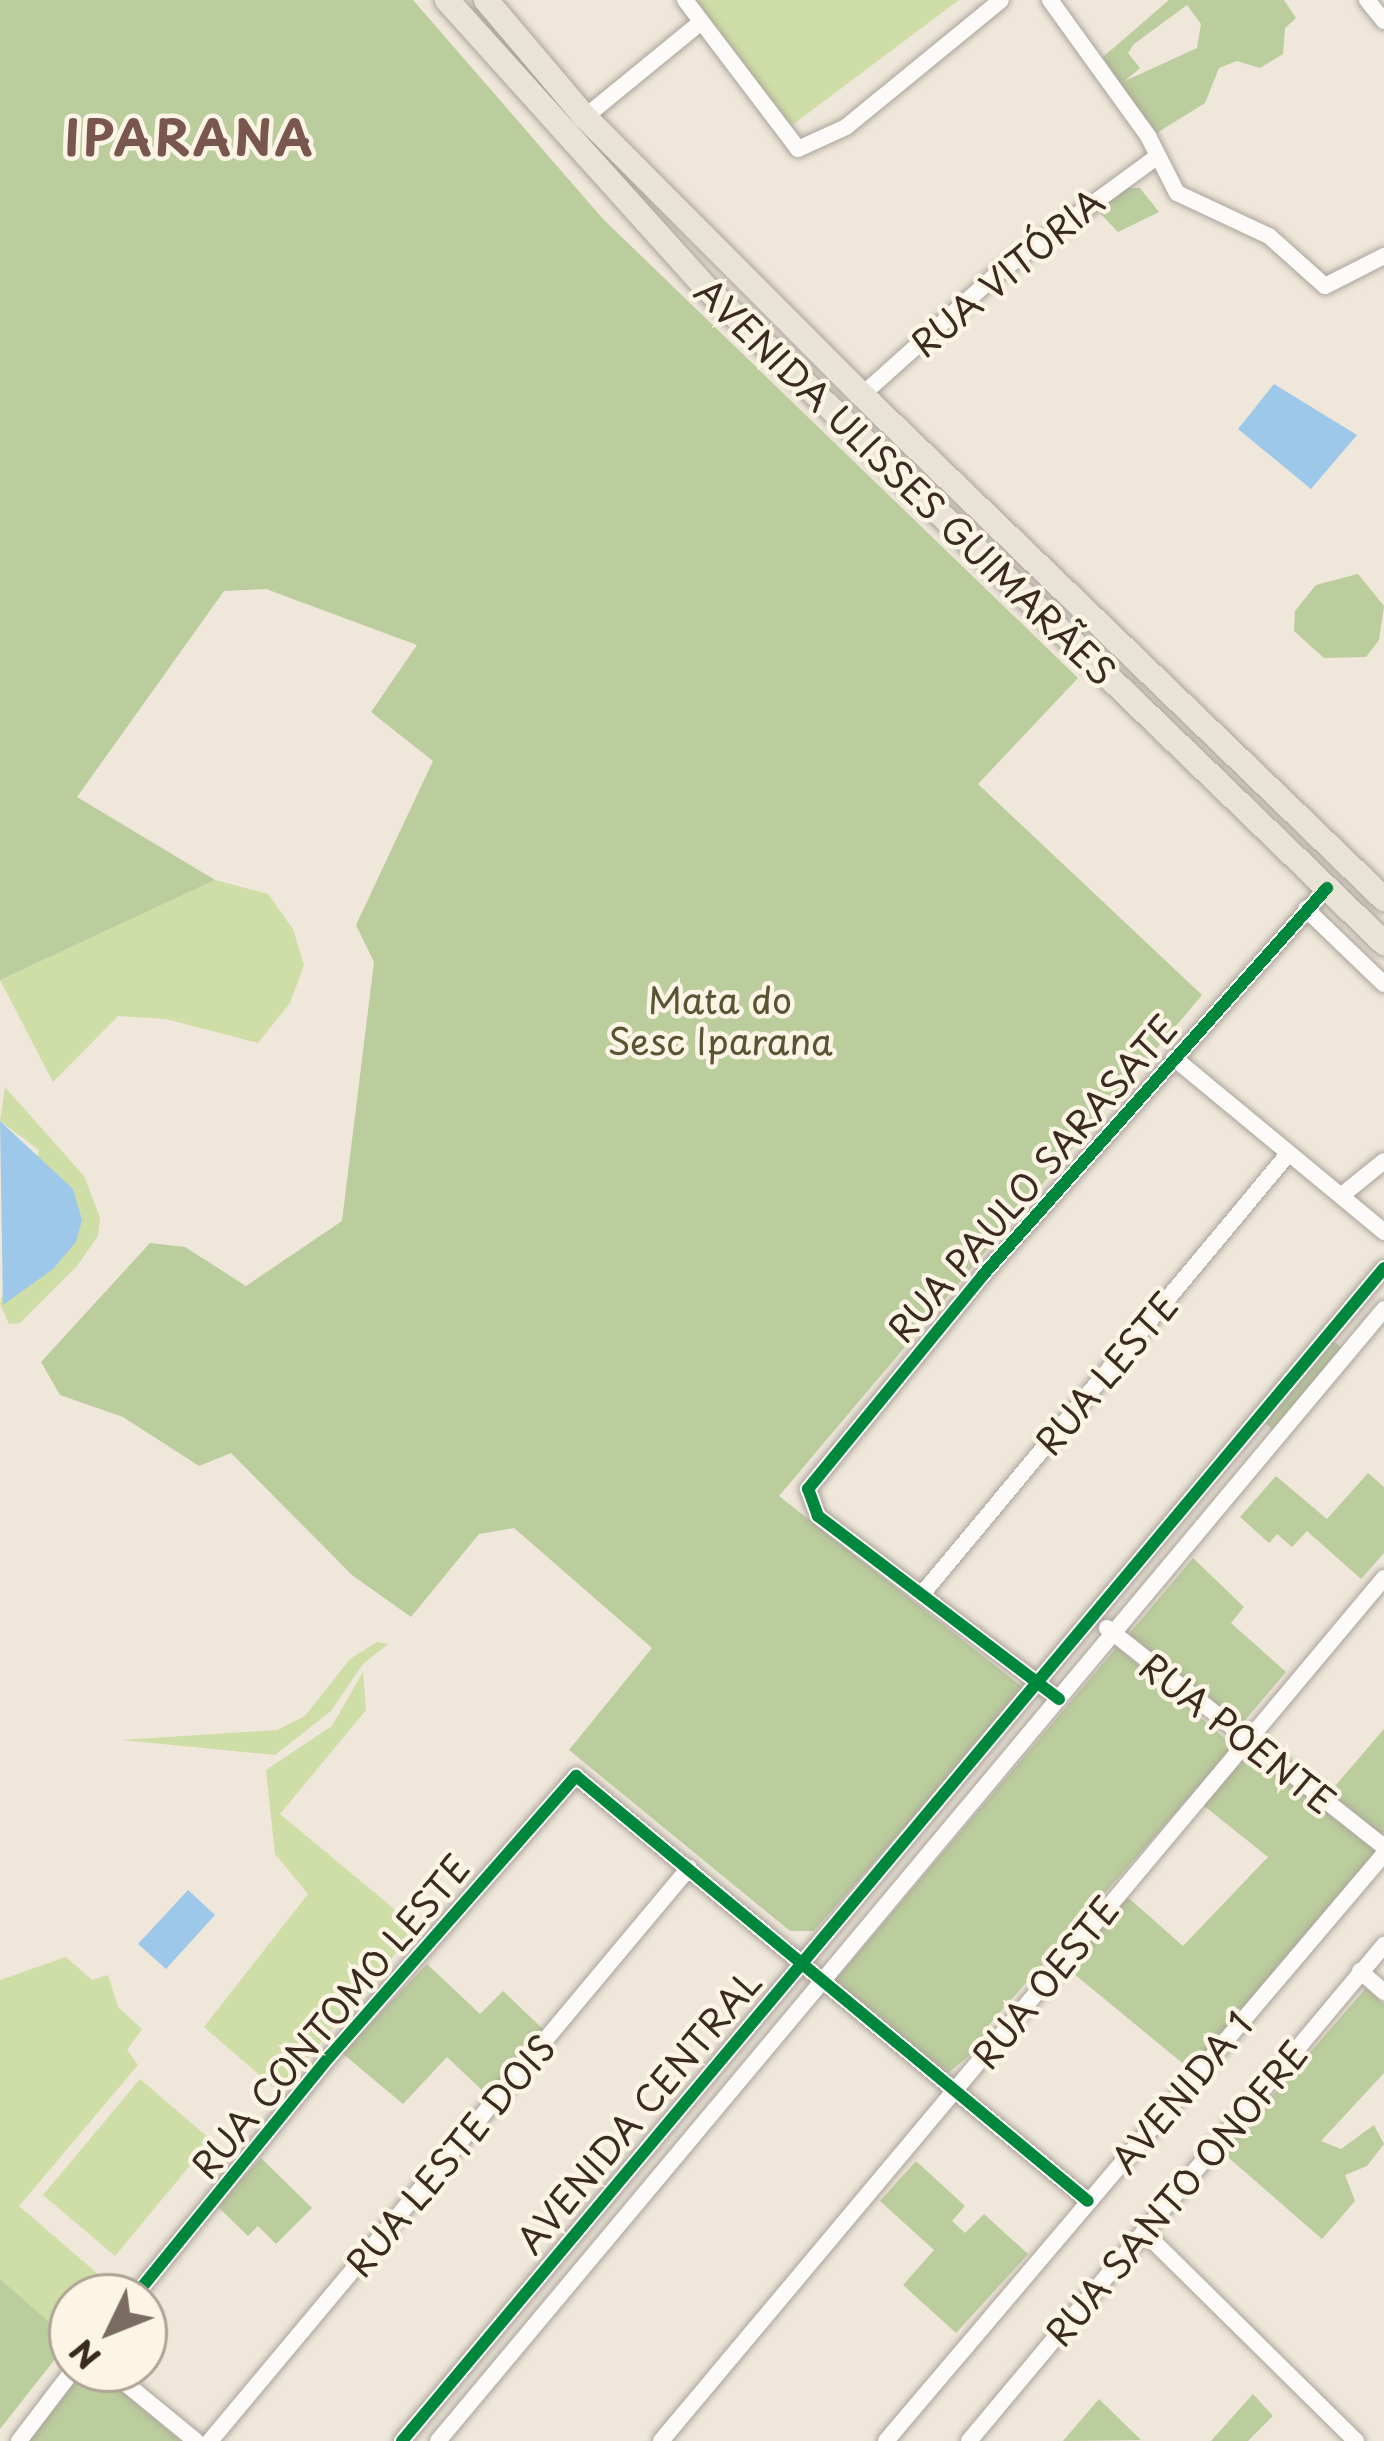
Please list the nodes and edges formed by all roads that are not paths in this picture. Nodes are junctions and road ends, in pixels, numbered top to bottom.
1 (447, 0) edge
2 (486, 0) edge
3 (685, 0) edge
4 (1001, 0) edge
5 (1050, 0) edge
6 (1367, 0) edge
7 (1384, 21) edge
8 (701, 22) junction
9 (585, 117) junction
10 (1158, 156) junction
11 (1384, 256) edge
12 (862, 395) junction
13 (1327, 888) junction
14 (1384, 899) edge
15 (1306, 909) junction
16 (1384, 943) edge
17 (1384, 984) edge
18 (1174, 1058) junction
19 (1289, 1153) junction
20 (1384, 1161) edge
21 (1341, 1196) junction
22 (1384, 1232) edge
23 (1384, 1268) edge
24 (1384, 1310) edge
25 (1332, 1330) junction
26 (1352, 1348) junction
27 (1384, 1578) edge
28 (922, 1593) junction
29 (1094, 1617) junction
30 (1115, 1635) junction
31 (1039, 1683) junction
32 (1059, 1700) junction
33 (1248, 1742) junction
34 (1384, 1851) edge
35 (689, 1868) junction
36 (1384, 1945) edge
37 (802, 1961) junction
38 (1360, 1970) junction
39 (822, 1978) junction
40 (1384, 1992) edge
41 (957, 2089) junction
42 (1088, 2201) junction
43 (1146, 2234) junction
44 (154, 2273) edge
45 (56, 2393) edge
46 (137, 2393) edge
47 (19, 2441) edge
48 (196, 2441) edge
49 (210, 2441) edge
50 (402, 2441) edge
51 (438, 2441) edge
52 (661, 2441) edge
53 (886, 2441) edge
54 (969, 2441) edge
55 (1356, 2441) edge

1 - 13 main road, AVENIDA ULISSES GUIMARÃES
2 - 9 main road, AVENIDA ULISSES GUIMARÃES
3 - 8 street
4 - 8 street
5 - 10 street
6 - 7 street
8 - 9 street
9 - 12 main road, AVENIDA ULISSES GUIMARÃES
10 - 11 street
10 - 12 street, RUA VITÓRIA
12 - 14 main road, AVENIDA ULISSES GUIMARÃES
13 - 15 street, RUA PAULO SARASATE
13 - 16 main road, AVENIDA ULISSES GUIMARÃES
15 - 17 street
15 - 18 street, RUA PAULO SARASATE
18 - 19 street
18 - 28 street, RUA PAULO SARASATE
19 - 21 street
19 - 28 street, RUA LESTE
20 - 21 street
21 - 22 street
23 - 25 street, AVENIDA CENTRAL
24 - 26 street, AVENIDA CENTRAL
25 - 26 street
25 - 29 street, AVENIDA CENTRAL
26 - 30 street, AVENIDA CENTRAL
27 - 33 street, RUA OESTE
28 - 31 street
29 - 30 street, RUA POENTE
29 - 31 street, AVENIDA CENTRAL
30 - 32 street, AVENIDA CENTRAL
30 - 33 street, RUA POENTE
31 - 32 street
31 - 37 street, AVENIDA CENTRAL
32 - 39 street, AVENIDA CENTRAL
33 - 34 street, RUA POENTE
33 - 41 street, RUA OESTE
34 - 42 street, AVENIDA 1
35 - 37 street
35 - 44 street, RUA CONTOMO LESTE
35 - 49 street, RUA LESTE DOIS
36 - 38 street, RUA SANTO ONOFRE
37 - 39 street
37 - 50 street, AVENIDA CENTRAL
38 - 40 street
38 - 43 street, RUA SANTO ONOFRE
39 - 41 street
39 - 51 street, AVENIDA CENTRAL
41 - 42 street
41 - 52 street, RUA OESTE
42 - 53 street, AVENIDA 1
43 - 54 street, RUA SANTO ONOFRE
43 - 55 street
45 - 47 street
46 - 48 street

